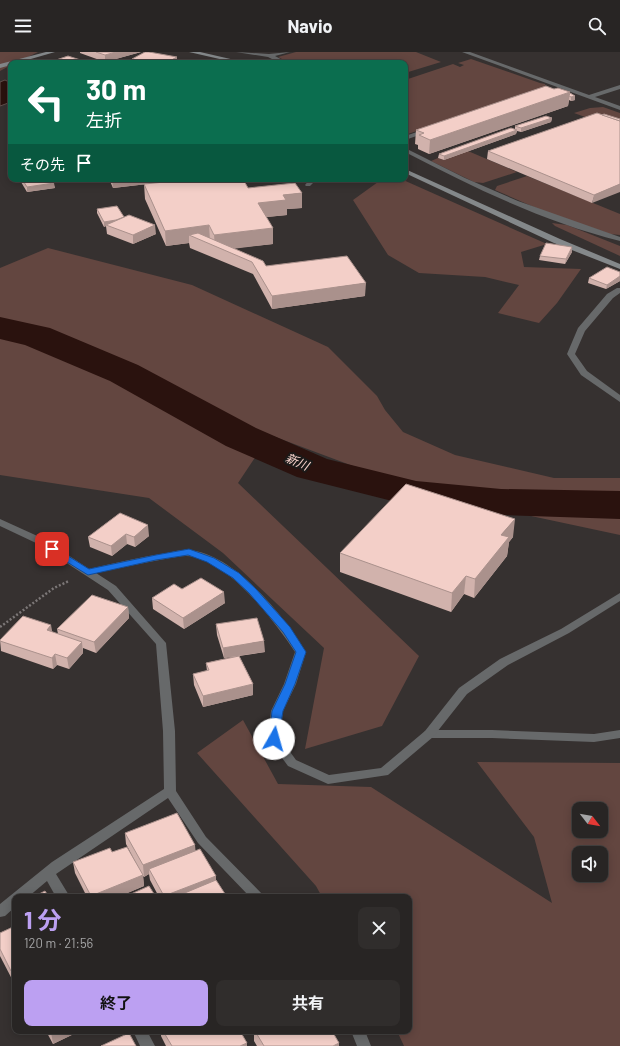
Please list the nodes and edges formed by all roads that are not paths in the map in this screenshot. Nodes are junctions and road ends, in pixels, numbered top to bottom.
1 (52, 52) edge
2 (192, 52) edge
3 (239, 52) edge
4 (286, 52) edge
5 (465, 52) edge
6 (270, 56) junction
7 (22, 60) edge
8 (231, 60) edge
9 (279, 60) edge
10 (560, 86) junction
11 (620, 87) edge
12 (552, 89) edge
13 (589, 97) junction
14 (620, 108) edge
15 (434, 128) edge
16 (408, 137) edge
17 (408, 151) edge
18 (408, 172) edge
19 (311, 182) edge
20 (308, 185) dead end
21 (620, 239) edge
22 (620, 267) edge
23 (620, 290) edge
24 (620, 399) edge
25 (0, 522) edge
26 (88, 572) junction
27 (620, 596) edge
28 (429, 734) junction
29 (620, 734) edge
30 (170, 791) junction
31 (49, 873) junction
32 (23, 894) edge
33 (60, 894) edge
34 (255, 894) edge
35 (12, 902) edge
36 (0, 912) edge
37 (142, 1034) edge
38 (359, 1034) edge
39 (148, 1046) edge
40 (364, 1046) edge

1 - 7 street
2 - 8 street
3 - 6 street
4 - 6 street
5 - 10 street
6 - 9 street
10 - 12 street
10 - 13 street
11 - 13 street
13 - 14 street
15 - 16 street
17 - 21 street
18 - 22 street
19 - 20 street
23 - 24 street
25 - 26 street
26 - 28 street
26 - 30 street
27 - 28 street
28 - 29 street
30 - 31 street
30 - 34 street
31 - 32 street
31 - 33 street
35 - 36 street
37 - 39 street
38 - 40 street

